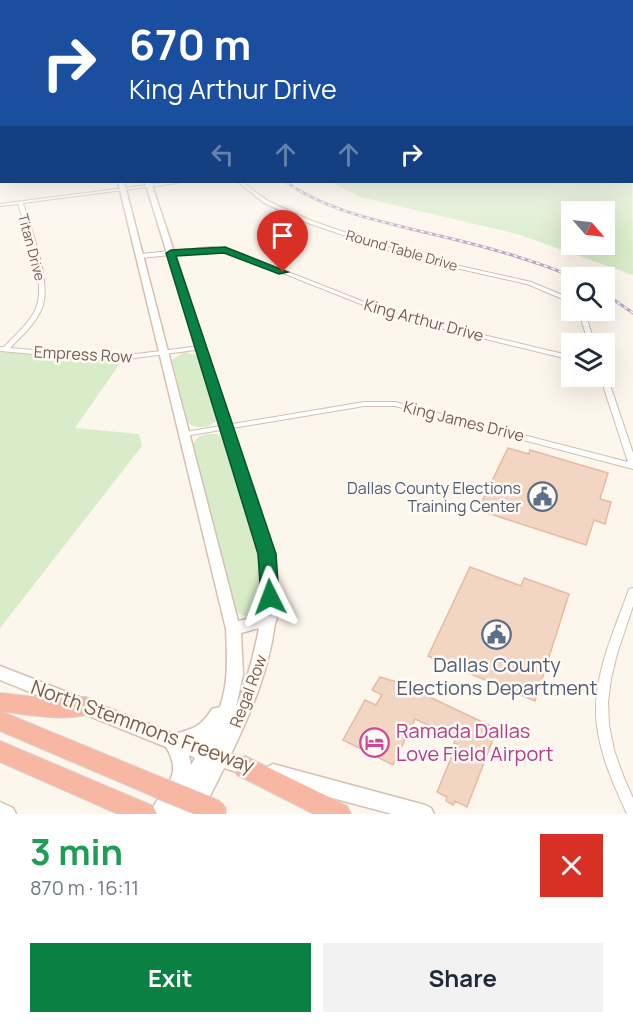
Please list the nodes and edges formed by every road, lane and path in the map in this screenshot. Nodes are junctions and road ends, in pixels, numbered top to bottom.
1 (241, 183) edge
2 (148, 184) edge
3 (122, 185) edge
4 (20, 202) junction
5 (0, 205) edge
6 (171, 253) junction
7 (141, 256) junction
8 (561, 297) edge
9 (201, 348) junction
10 (2, 350) edge
11 (165, 353) junction
12 (561, 355) edge
13 (607, 387) edge
14 (226, 427) junction
15 (185, 434) junction
16 (633, 465) edge
17 (633, 592) edge
18 (270, 619) junction
19 (233, 629) junction
20 (0, 673) edge
21 (232, 690) junction
22 (0, 702) edge
23 (85, 706) junction
24 (0, 721) edge
25 (171, 741) junction
26 (0, 751) edge
27 (212, 756) junction
28 (245, 767) junction
29 (0, 811) edge
30 (220, 812) edge
31 (633, 813) edge
32 (7, 814) edge
33 (145, 814) edge
34 (159, 814) edge
35 (173, 814) edge
36 (191, 814) edge
37 (339, 814) edge
38 (425, 814) edge

1 - 8 street, Round Table Drive
2 - 3 street
2 - 6 main road, Regal Row
3 - 4 street
3 - 7 main road, Regal Row
4 - 5 street
4 - 10 street, Titan Drive
6 - 7 street, King Arthur Drive
6 - 9 main road, Regal Row
6 - 12 street, King Arthur Drive
7 - 11 main road, Regal Row
9 - 11 street, Empress Row
9 - 14 main road, Regal Row
10 - 11 street, Empress Row
11 - 15 main road, Regal Row
13 - 16 street
14 - 15 street, King James Drive
14 - 16 street, King James Drive
14 - 18 main road, Regal Row
15 - 19 main road, Regal Row
17 - 31 street
18 - 19 main road
18 - 27 main road, Regal Row
19 - 21 main road, Regal Row
20 - 23 main road, North Stemmons Freeway
21 - 25 main road
21 - 27 main road, Regal Row
22 - 23 highway
23 - 25 main road, North Stemmons Freeway
24 - 30 highway, bridge
25 - 27 main road, North Stemmons Freeway
25 - 34 main road
26 - 33 highway
27 - 28 main road, North Stemmons Freeway
27 - 35 main road, Regal Row
27 - 36 main road, Regal Row
28 - 37 highway
28 - 38 main road, North Stemmons Freeway
29 - 32 main road

